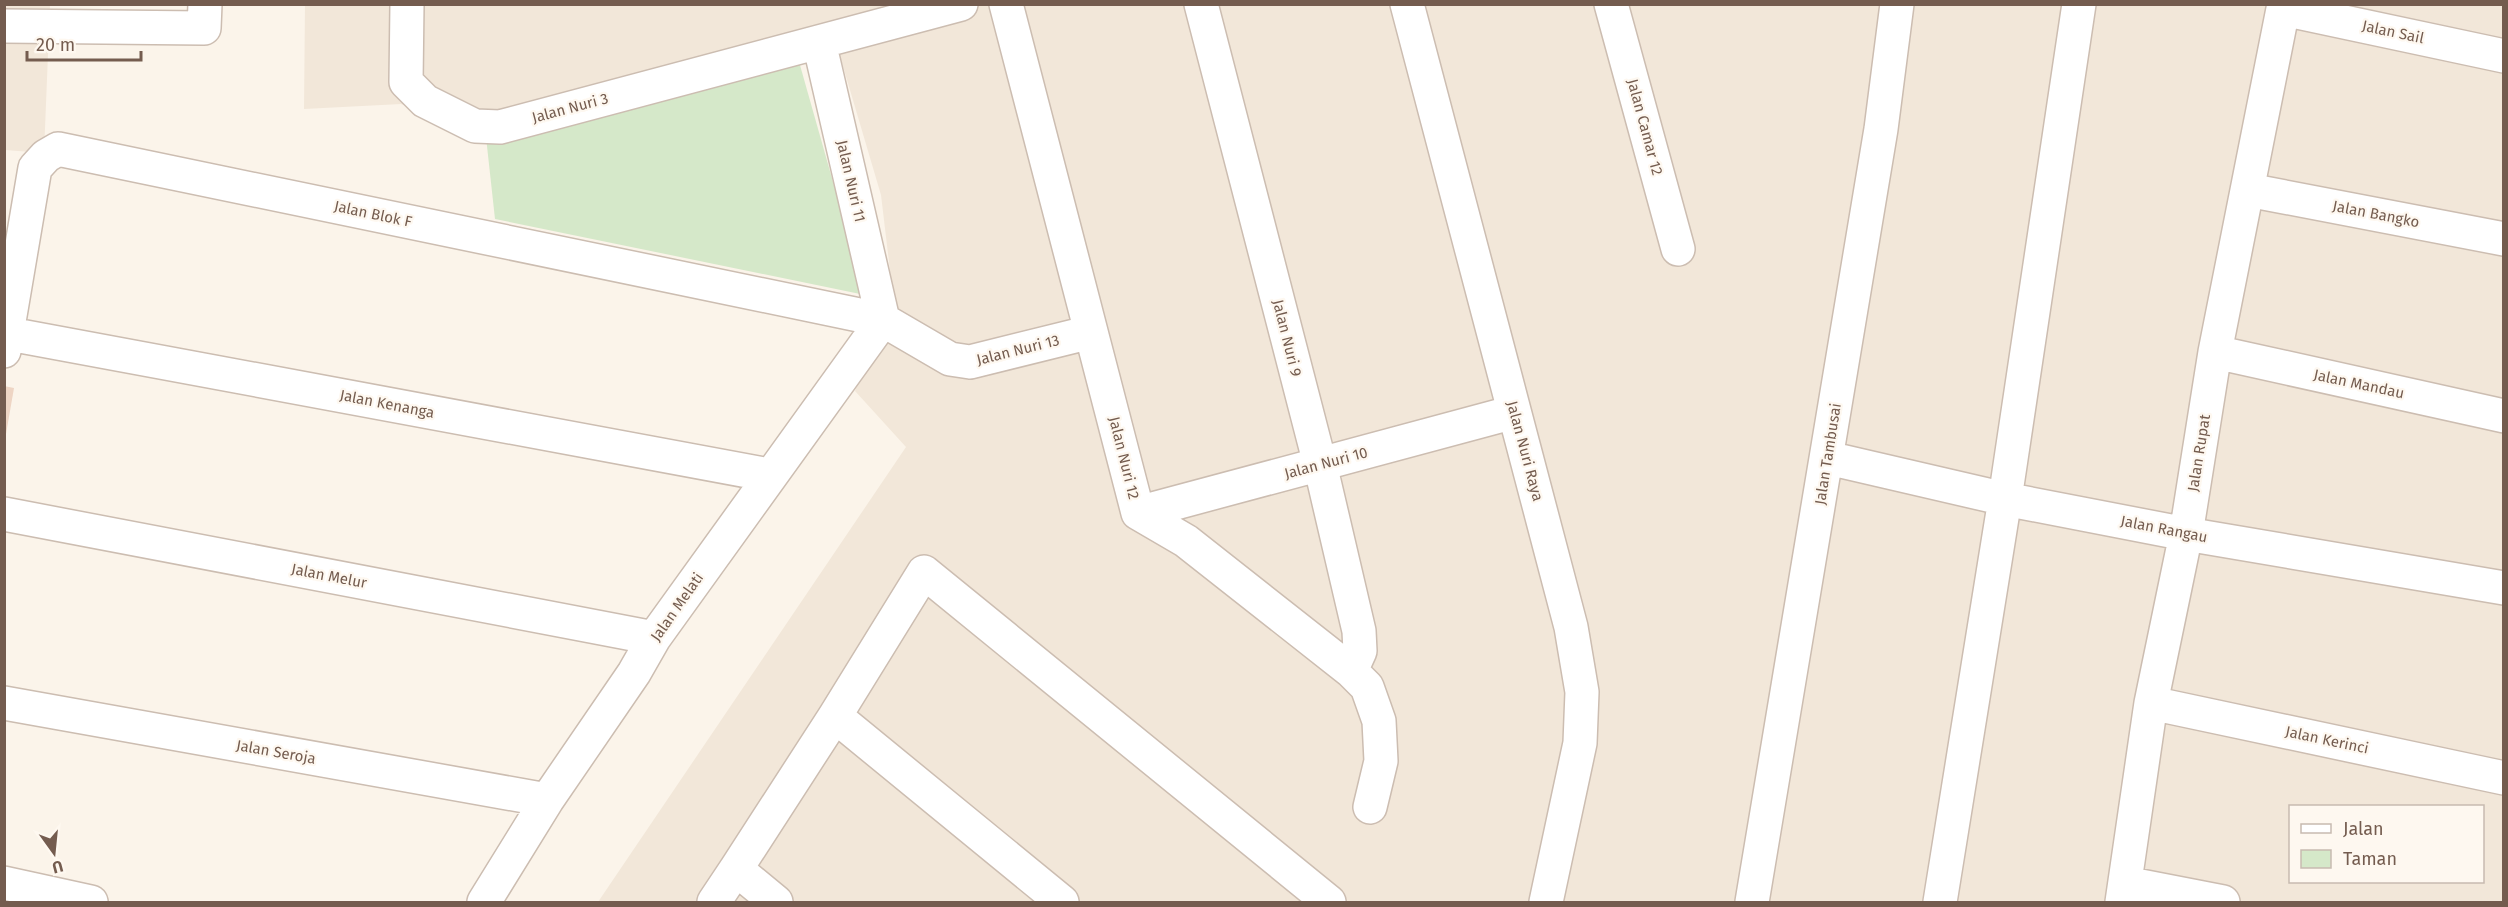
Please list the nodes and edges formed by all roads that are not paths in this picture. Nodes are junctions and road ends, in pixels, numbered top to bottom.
1 (206, 4) edge
2 (407, 4) edge
3 (961, 4) edge
4 (1006, 4) edge
5 (1201, 4) edge
6 (1407, 4) edge
7 (1611, 4) edge
8 (1897, 4) edge
9 (2079, 4) edge
10 (2284, 7) edge
11 (23, 19) edge
12 (819, 42) junction
13 (2504, 56) edge
14 (2248, 190) junction
15 (2504, 239) edge
16 (1678, 249) dead end
17 (883, 320) junction
18 (1091, 332) junction
19 (6, 339) edge
20 (2215, 352) junction
21 (1515, 412) junction
22 (2504, 416) edge
23 (1828, 458) junction
24 (1320, 465) junction
25 (769, 475) junction
26 (2005, 499) junction
27 (1138, 513) junction
28 (4, 514) edge
29 (2186, 534) junction
30 (2504, 588) edge
31 (654, 638) junction
32 (1351, 671) junction
33 (4, 703) edge
34 (2151, 703) junction
35 (835, 716) junction
36 (2504, 778) edge
37 (548, 800) junction
38 (1370, 807) dead end
39 (736, 869) junction
40 (4, 883) edge
41 (2123, 893) edge
42 (91, 903) edge
43 (484, 903) edge
44 (714, 903) edge
45 (776, 903) edge
46 (1062, 903) edge
47 (1329, 903) edge
48 (1546, 903) edge
49 (1752, 903) edge
50 (1940, 903) edge
51 (2223, 903) edge

1 - 11 street
2 - 12 street, Jalan Nuri 3
3 - 12 street, Jalan Nuri 3
4 - 18 street, Jalan Nuri 12
5 - 24 street, Jalan Nuri 9
6 - 21 street, Jalan Nuri Raya
7 - 16 street, Jalan Camar 12
8 - 23 street, Jalan Tambusai
9 - 26 street
10 - 13 street, Jalan Sail
10 - 14 street, Jalan Rupat
12 - 17 street, Jalan Nuri 11
14 - 15 street, Jalan Bangko
14 - 20 street, Jalan Rupat
17 - 18 street, Jalan Nuri 13
17 - 19 street, Jalan Blok F
17 - 25 street, Jalan Melati
18 - 27 street, Jalan Nuri 12
19 - 25 street, Jalan Kenanga
20 - 22 street, Jalan Mandau
20 - 29 street, Jalan Rupat
21 - 24 street, Jalan Nuri 10
21 - 48 street, Jalan Nuri Raya
23 - 26 street, Jalan Rangau
23 - 49 street, Jalan Tambusai
24 - 27 street, Jalan Nuri 10
24 - 32 street, Jalan Nuri 9
25 - 31 street, Jalan Melati
26 - 29 street, Jalan Rangau
26 - 50 street
27 - 32 street, Jalan Nuri 12
28 - 31 street, Jalan Melur
29 - 30 street, Jalan Rangau
29 - 34 street, Jalan Rupat
31 - 37 street, Jalan Melati
32 - 38 street, Jalan Nuri 12
33 - 37 street, Jalan Seroja
34 - 36 street, Jalan Kerinci
34 - 41 street, Jalan Rupat
35 - 39 street
35 - 46 street
35 - 47 street
37 - 43 street, Jalan Melati
39 - 44 street
39 - 45 street
40 - 42 street
41 - 51 street

